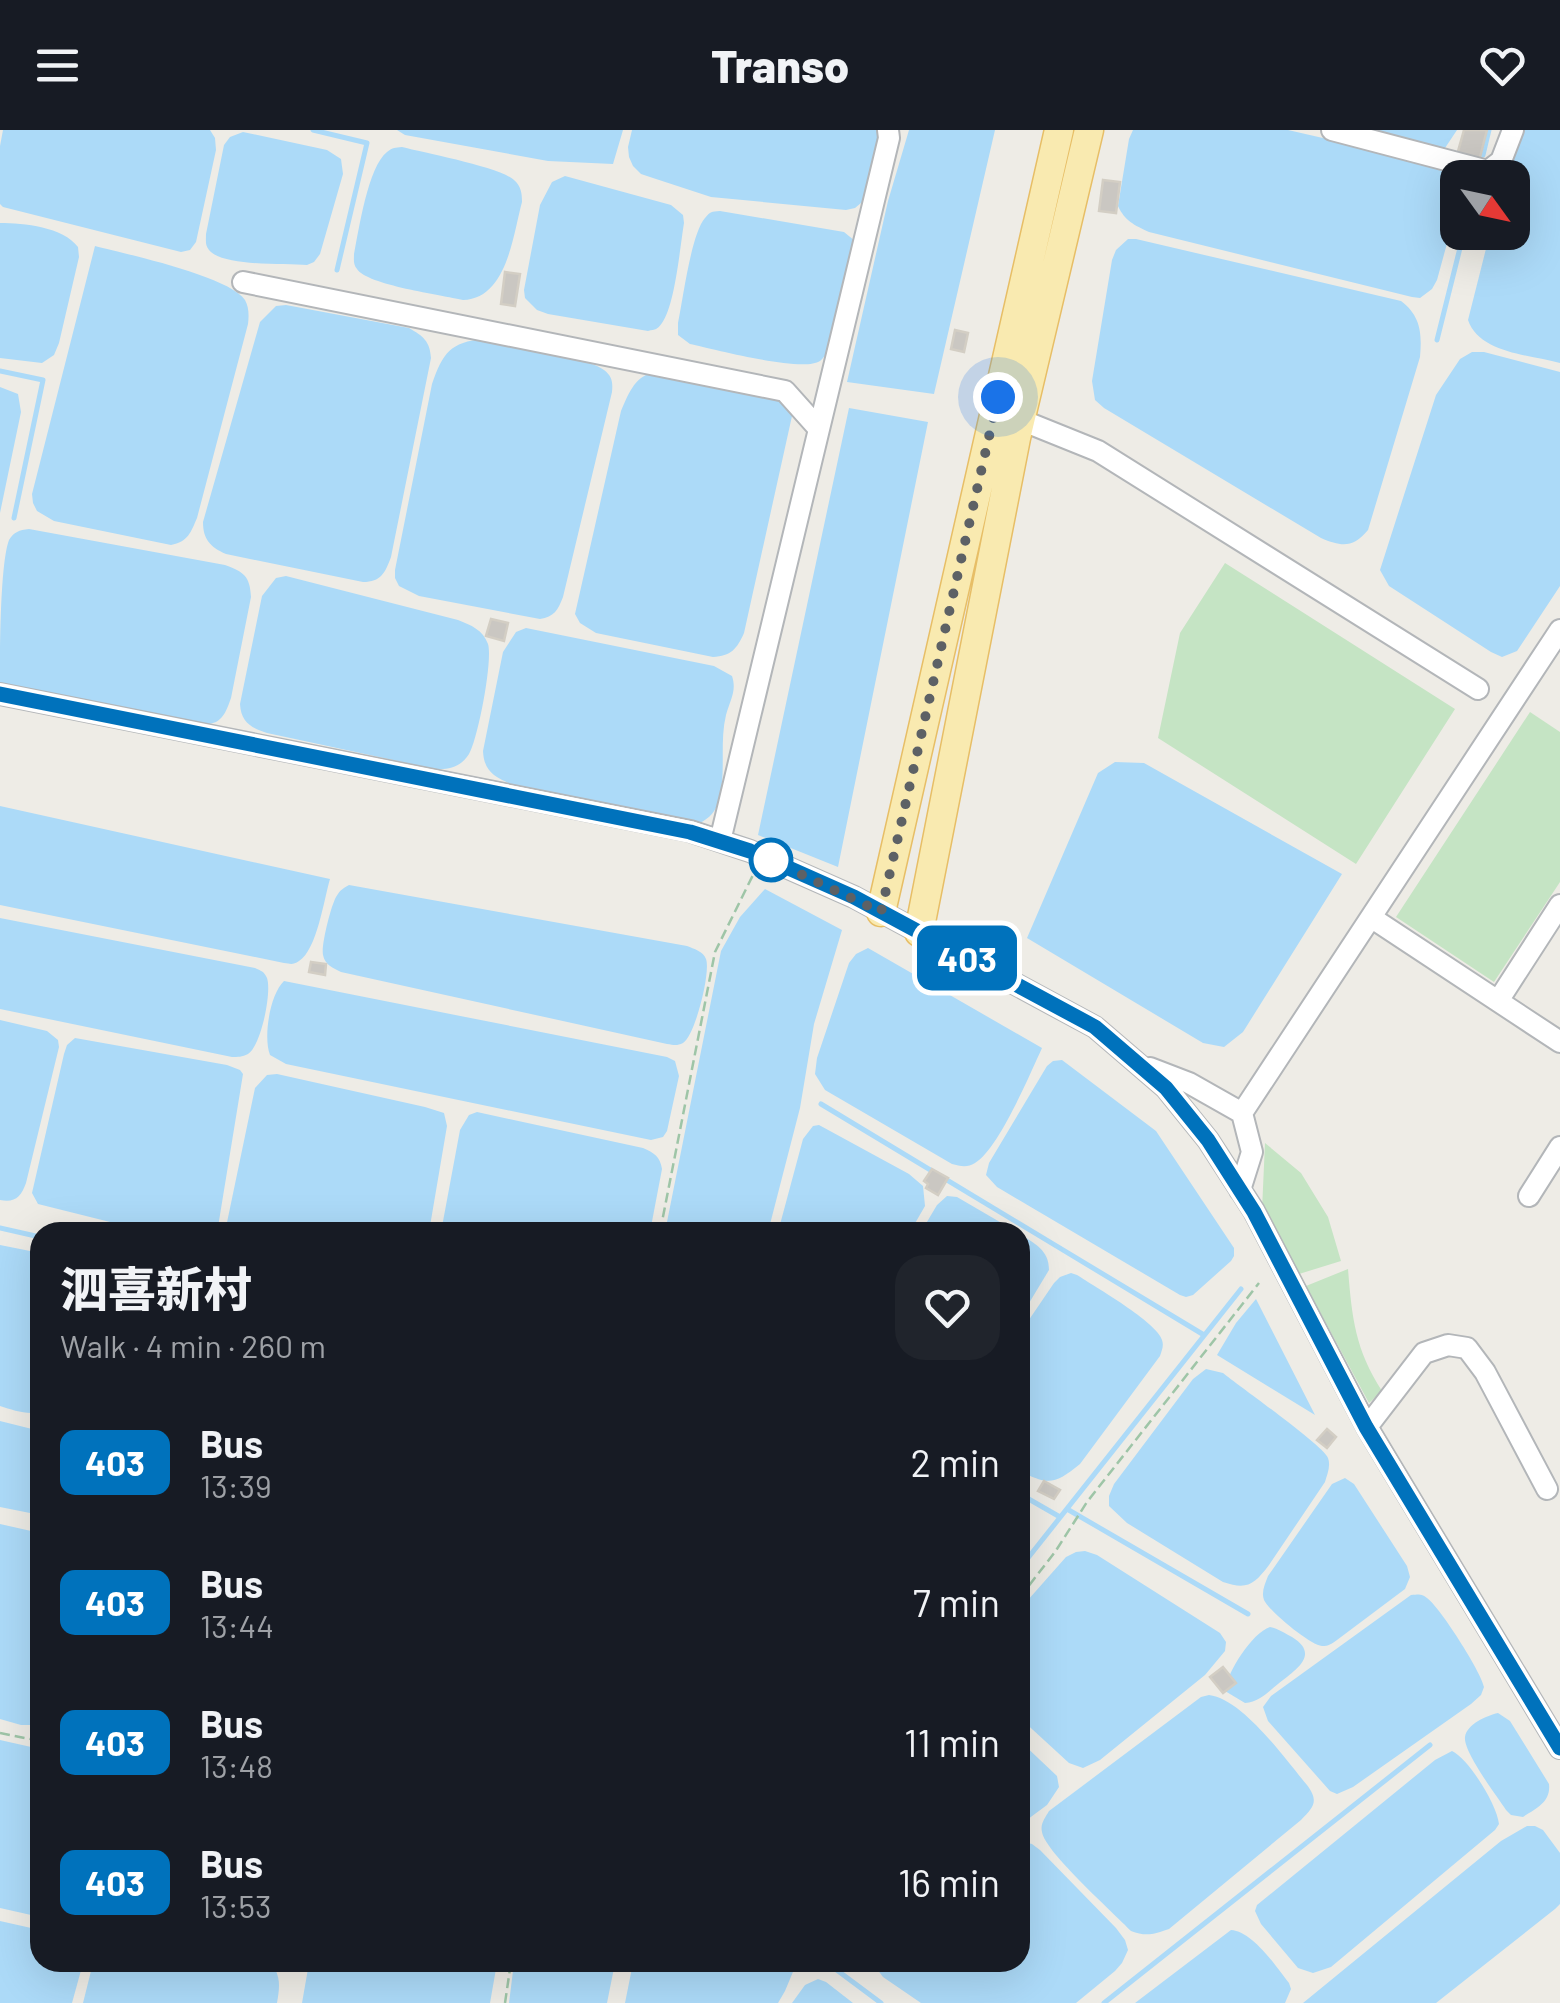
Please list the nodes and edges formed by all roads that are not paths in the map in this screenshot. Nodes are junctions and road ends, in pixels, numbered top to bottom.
1 (888, 130) edge
2 (1058, 130) edge
3 (1088, 130) edge
4 (1332, 130) edge
5 (1513, 130) edge
6 (242, 282) dead end
7 (1020, 420) junction
8 (819, 429) junction
9 (1560, 630) edge
10 (1478, 689) dead end
11 (0, 694) edge
12 (720, 841) junction
13 (1560, 905) edge
14 (881, 912) junction
15 (1372, 918) junction
16 (919, 932) junction
17 (1498, 1001) junction
18 (1560, 1042) edge
19 (1137, 1063) junction
20 (1242, 1113) junction
21 (1560, 1147) edge
22 (1240, 1190) junction
23 (1529, 1196) dead end
24 (1366, 1427) junction
25 (1547, 1489) dead end
26 (1560, 1748) edge

1 - 8 street
2 - 14 main road
3 - 7 main road
4 - 5 street
6 - 8 street
7 - 10 street
7 - 16 main road
8 - 12 street
9 - 15 street
11 - 12 street
12 - 14 street
13 - 17 street
14 - 16 street
15 - 17 street
15 - 20 street
16 - 19 street
17 - 18 street
19 - 20 street
19 - 22 street
20 - 22 street
21 - 23 street
22 - 24 street
24 - 25 street
24 - 26 street

